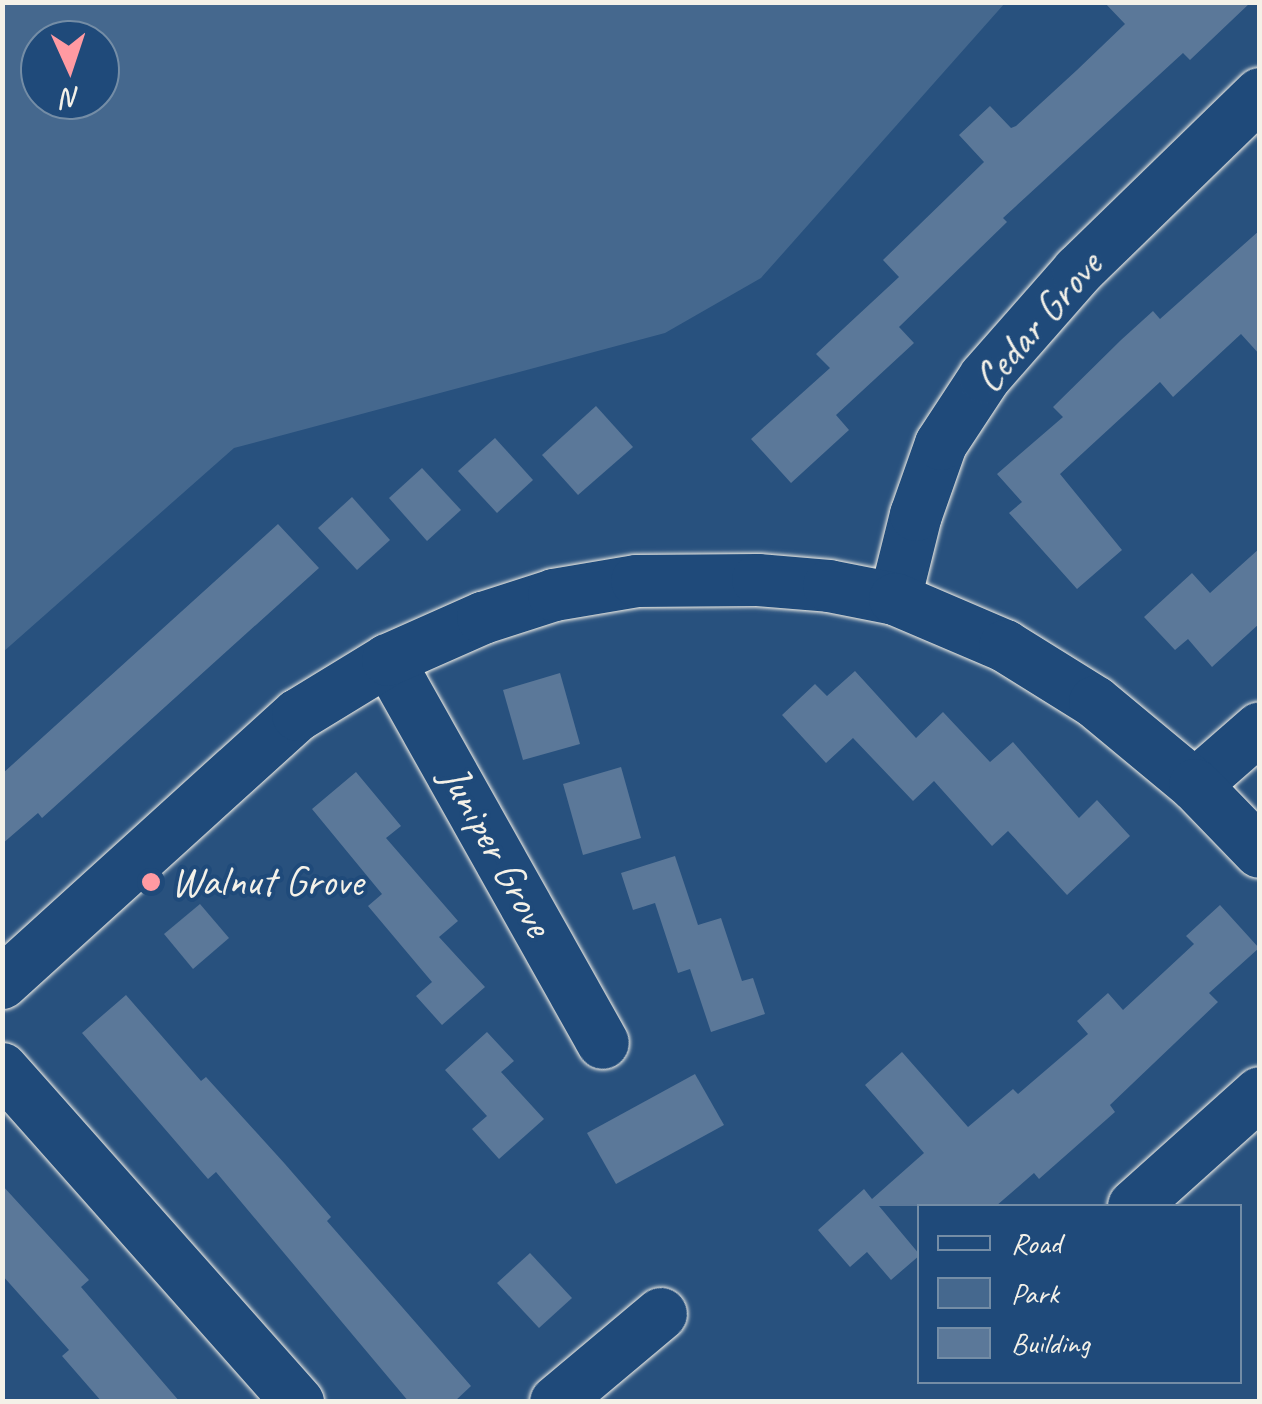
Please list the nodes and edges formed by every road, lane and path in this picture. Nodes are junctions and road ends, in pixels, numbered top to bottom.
1 (1260, 94) edge
2 (895, 599) junction
3 (388, 660) junction
4 (1260, 728) edge
5 (1195, 785) junction
6 (1260, 852) edge
7 (2, 984) edge
8 (604, 1043) dead end
9 (2, 1069) edge
10 (1260, 1093) edge
11 (1136, 1204) edge
12 (661, 1314) dead end
13 (298, 1402) edge
14 (556, 1402) edge

1 - 2 street, Cedar Grove
2 - 3 street
2 - 5 street
3 - 7 street
3 - 8 street, Juniper Grove
4 - 5 street
5 - 6 street
9 - 13 street
10 - 11 street
12 - 14 street

